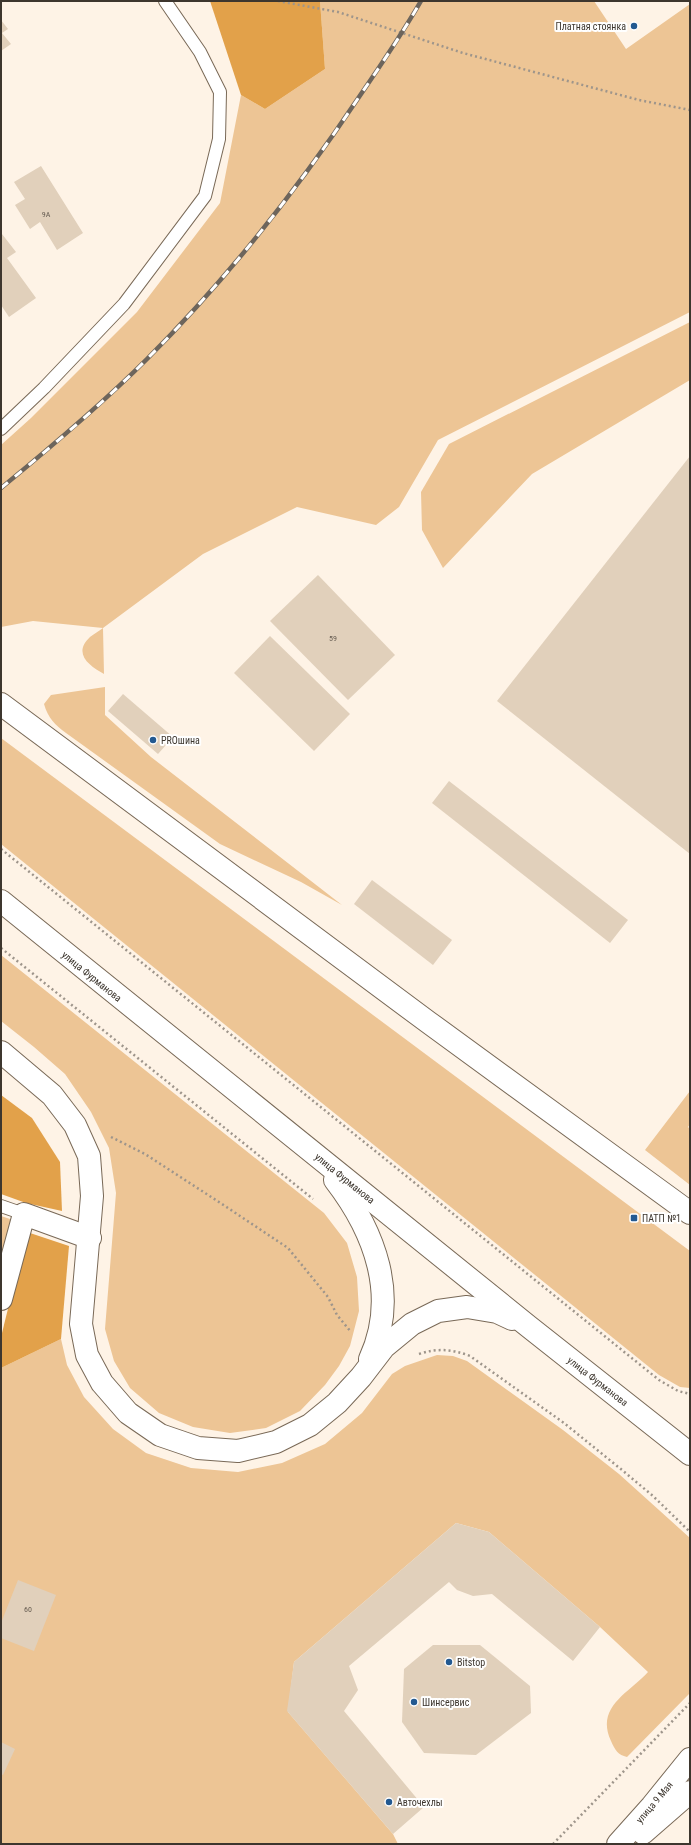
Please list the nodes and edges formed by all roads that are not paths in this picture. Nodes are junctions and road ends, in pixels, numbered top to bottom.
1 (165, 1) edge
2 (1, 429) edge
3 (1, 704) edge
4 (1, 901) edge
5 (1, 1052) edge
6 (314, 1153) junction
7 (1, 1206) edge
8 (690, 1213) edge
9 (24, 1214) junction
10 (90, 1238) junction
11 (1, 1299) edge
12 (528, 1326) junction
13 (361, 1377) junction
14 (690, 1454) edge
15 (690, 1759) edge
16 (690, 1792) edge
17 (618, 1844) edge
18 (630, 1844) edge

1 - 2 lane
3 - 8 street
4 - 6 street, улица Фурманова
5 - 10 street
6 - 12 street, улица Фурманова
6 - 13 street
7 - 9 lane
9 - 10 street
9 - 11 street
10 - 13 street
12 - 13 street
12 - 14 street, улица Фурманова
15 - 17 street, улица 9 Мая
16 - 18 street, улица 9 Мая

